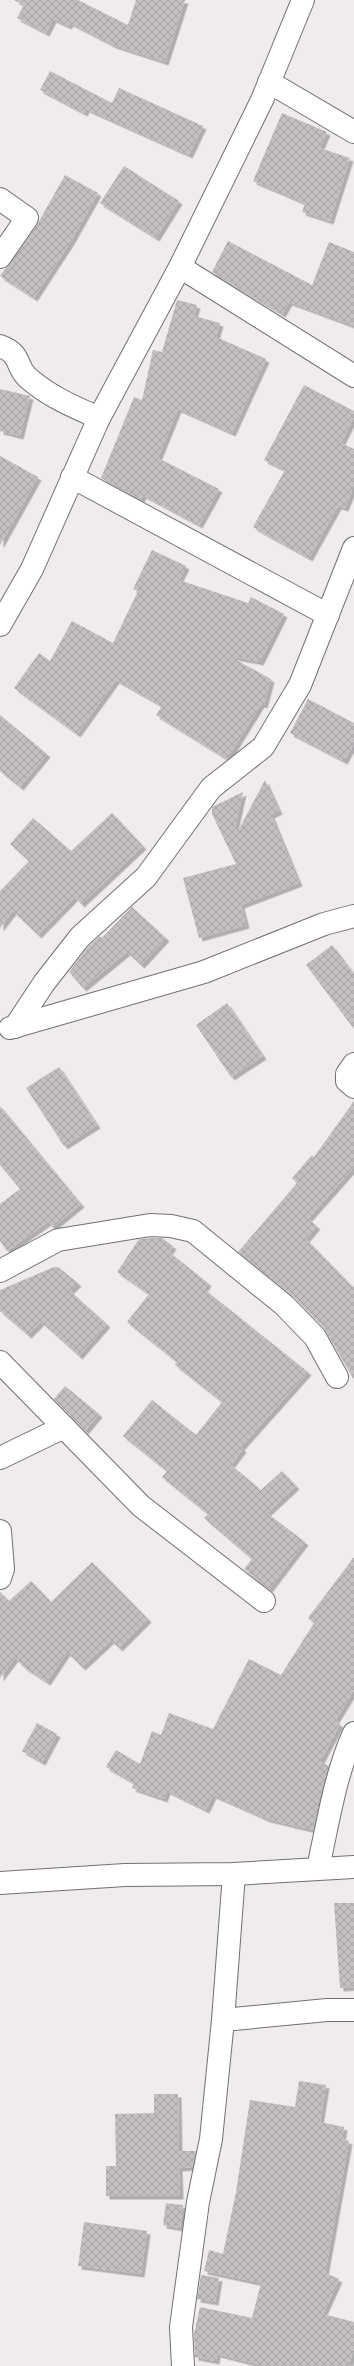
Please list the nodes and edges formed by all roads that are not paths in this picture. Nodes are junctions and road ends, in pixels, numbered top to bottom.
1 (303, 0) edge
2 (269, 82) junction
3 (354, 132) edge
4 (0, 199) edge
5 (0, 257) edge
6 (180, 267) junction
7 (0, 346) edge
8 (354, 376) edge
9 (99, 418) junction
10 (72, 477) junction
11 (354, 548) edge
12 (328, 615) junction
13 (0, 625) edge
14 (354, 916) edge
15 (7, 1029) edge
16 (354, 1064) edge
17 (354, 1086) edge
18 (0, 1271) edge
19 (1, 1367) edge
20 (337, 1378) dead end
21 (64, 1427) junction
22 (0, 1458) edge
23 (0, 1534) edge
24 (0, 1578) edge
25 (264, 1601) dead end
26 (354, 1733) edge
27 (354, 1867) edge
28 (318, 1868) junction
29 (234, 1874) junction
30 (0, 1883) edge
31 (354, 2010) edge
32 (223, 2020) junction
33 (183, 2366) edge

1 - 2 street
2 - 3 street
2 - 6 street
4 - 5 street
6 - 8 street
6 - 9 street
7 - 9 street
9 - 10 street
10 - 12 street
10 - 13 street
11 - 12 street
12 - 15 street
14 - 15 street
16 - 17 street
18 - 20 street
19 - 21 street
21 - 22 street
21 - 25 street
23 - 24 street
26 - 28 street
27 - 28 street
28 - 29 street
29 - 30 street
29 - 32 street
31 - 32 street
32 - 33 street

